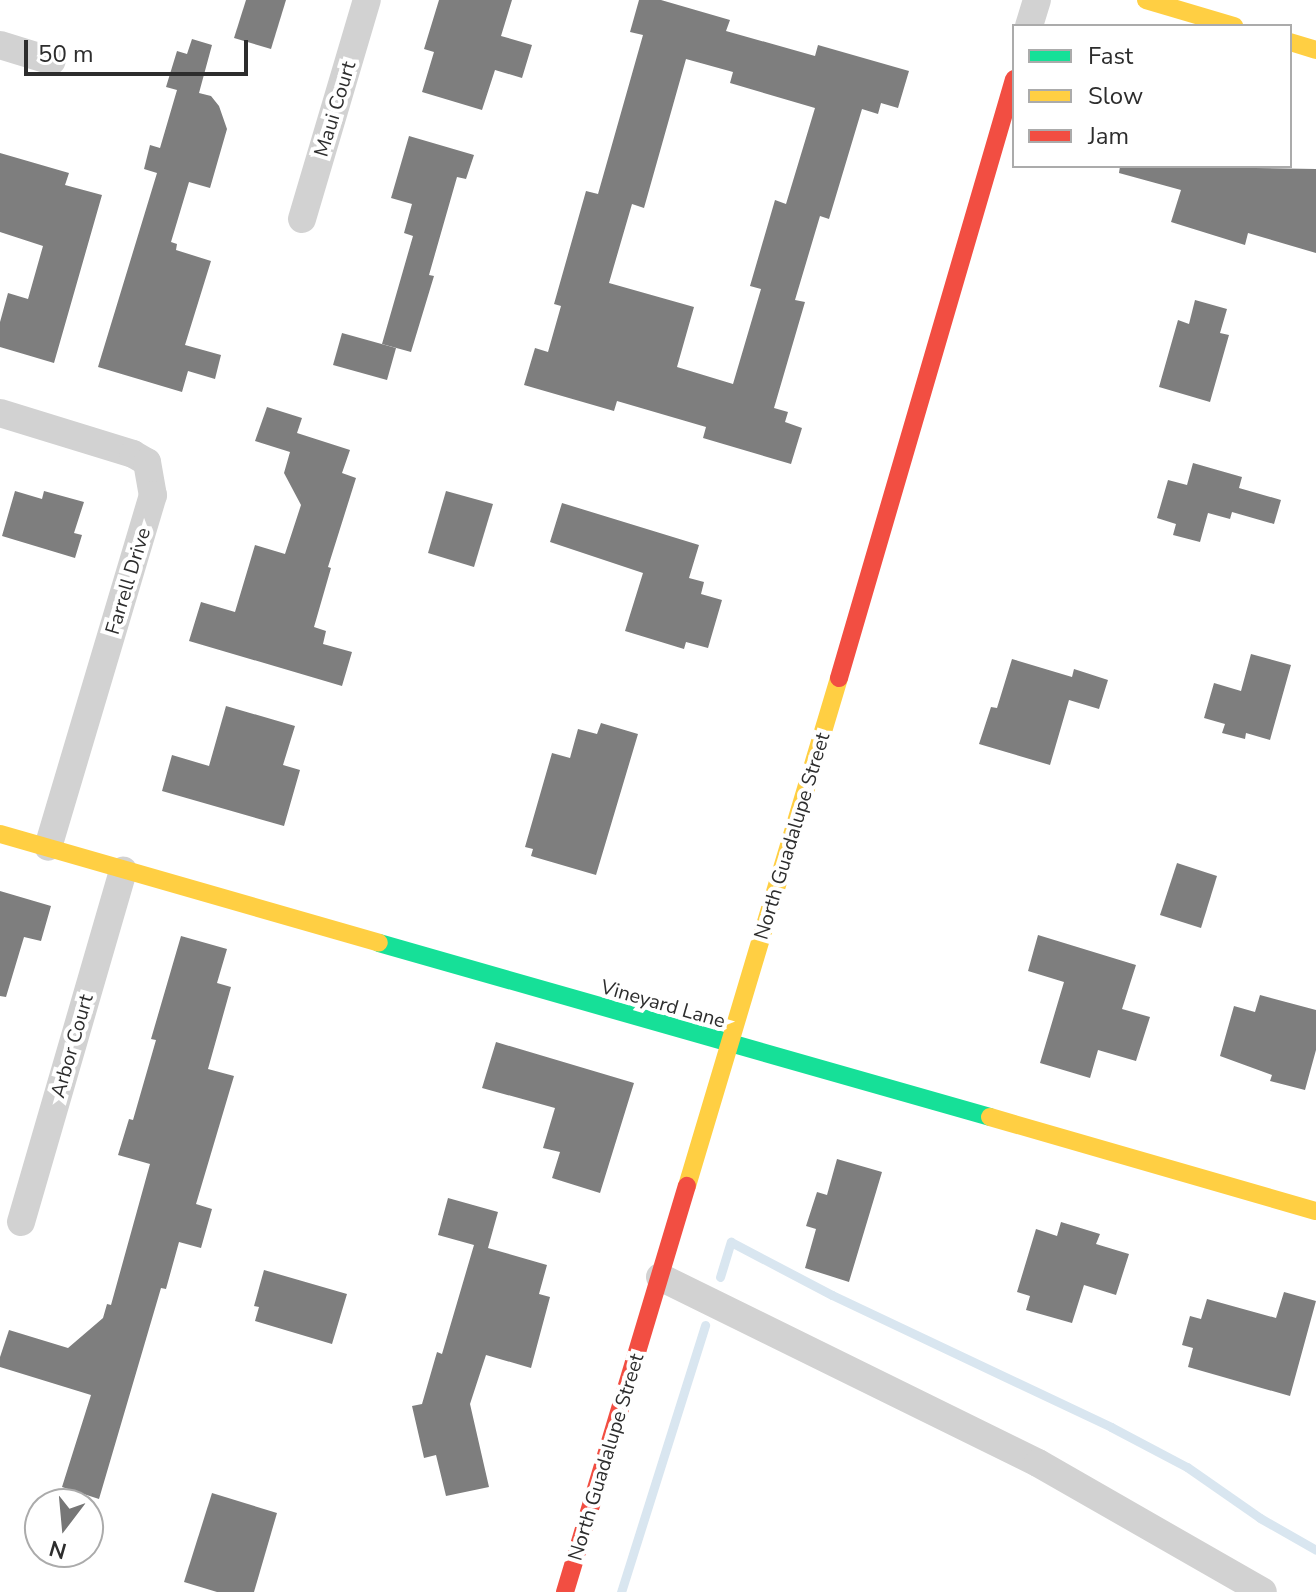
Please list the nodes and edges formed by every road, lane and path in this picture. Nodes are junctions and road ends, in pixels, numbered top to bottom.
1 (367, 0) edge
2 (1037, 0) edge
3 (1146, 0) edge
4 (1030, 24) edge
5 (1227, 24) edge
6 (1292, 43) edge
7 (0, 45) edge
8 (1316, 50) edge
9 (52, 61) dead end
10 (1012, 86) edge
11 (302, 219) dead end
12 (0, 413) edge
13 (0, 834) edge
14 (48, 847) junction
15 (123, 870) junction
16 (729, 1045) junction
17 (1316, 1211) edge
18 (21, 1222) dead end
19 (660, 1277) junction
20 (565, 1592) edge
21 (1263, 1592) edge

1 - 11 street, Maui Court
2 - 4 street
3 - 5 street
6 - 8 street
7 - 9 street
10 - 16 street, North Guadalupe Street
12 - 14 street, Farrell Drive
13 - 14 street, Vineyard Lane
14 - 15 street, Vineyard Lane
15 - 16 street, Vineyard Lane
15 - 18 street, Arbor Court
16 - 17 street, Vineyard Lane
16 - 19 street, North Guadalupe Street
19 - 20 street, North Guadalupe Street
19 - 21 street

